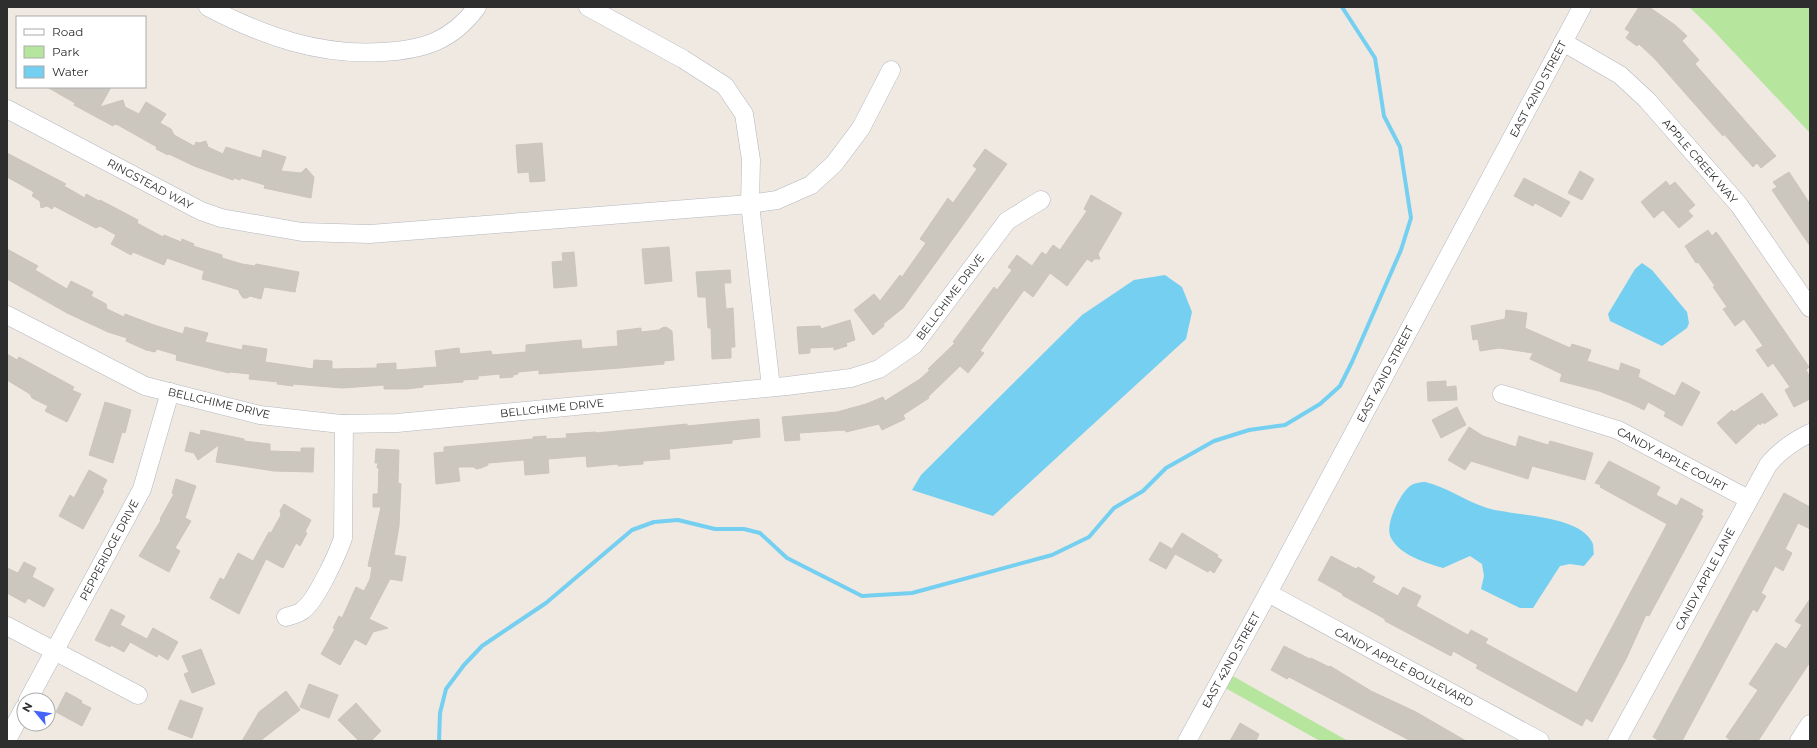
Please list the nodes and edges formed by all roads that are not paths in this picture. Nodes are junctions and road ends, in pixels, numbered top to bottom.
1 (208, 7) edge
2 (478, 7) edge
3 (588, 7) edge
4 (1582, 7) edge
5 (1563, 42) junction
6 (891, 70) dead end
7 (7, 109) edge
8 (1041, 200) dead end
9 (750, 204) junction
10 (1810, 308) edge
11 (7, 315) edge
12 (771, 388) junction
13 (170, 392) junction
14 (1502, 394) dead end
15 (344, 424) junction
16 (1810, 433) edge
17 (1748, 499) junction
18 (1268, 594) junction
19 (286, 618) dead end
20 (7, 626) edge
21 (54, 651) junction
22 (32, 692) edge
23 (138, 695) dead end
24 (16, 723) edge
25 (1810, 724) edge
26 (7, 740) edge
27 (1187, 741) edge
28 (1540, 741) edge
29 (1617, 741) edge
30 (1799, 741) edge

1 - 2 street
3 - 9 street
4 - 5 street, EAST 42ND STREET
5 - 10 street, APPLE CREEK WAY
5 - 18 street, EAST 42ND STREET
6 - 9 street, RINGSTEAD WAY
7 - 9 street, RINGSTEAD WAY
8 - 12 street, BELLCHIME DRIVE
9 - 12 street
11 - 13 street, BELLCHIME DRIVE
12 - 15 street, BELLCHIME DRIVE
13 - 15 street, BELLCHIME DRIVE
13 - 21 street, PEPPERIDGE DRIVE
14 - 17 street, CANDY APPLE COURT
15 - 19 street
16 - 17 street, CANDY APPLE LANE
17 - 29 street, CANDY APPLE LANE
18 - 27 street, EAST 42ND STREET
18 - 28 street, CANDY APPLE BOULEVARD
20 - 21 street
21 - 22 street, PEPPERIDGE DRIVE
21 - 23 street
24 - 26 street
25 - 30 street

